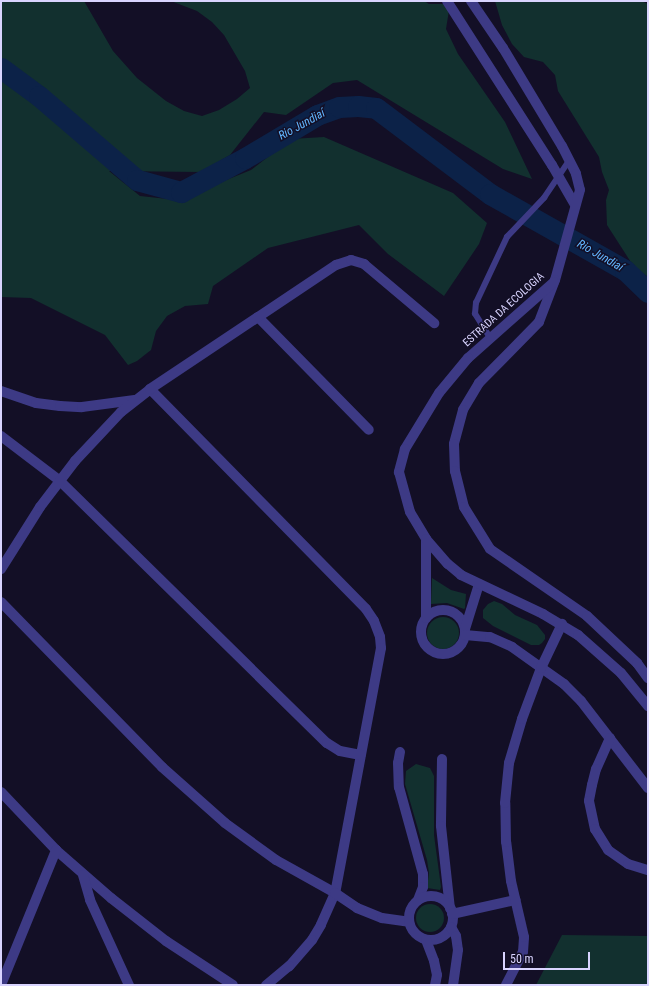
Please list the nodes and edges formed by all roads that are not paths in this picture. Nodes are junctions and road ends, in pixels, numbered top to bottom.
1 (447, 1) edge
2 (471, 1) edge
3 (569, 161) junction
4 (559, 176) junction
5 (575, 205) junction
6 (555, 280) junction
7 (258, 317) junction
8 (434, 323) dead end
9 (490, 338) junction
10 (150, 389) junction
11 (1, 391) edge
12 (135, 400) junction
13 (369, 430) dead end
14 (1, 436) edge
15 (60, 480) junction
16 (426, 539) junction
17 (1, 568) edge
18 (479, 584) junction
19 (1, 602) edge
20 (426, 618) junction
21 (562, 624) junction
22 (465, 632) junction
23 (541, 668) junction
24 (648, 678) edge
25 (648, 706) edge
26 (610, 738) junction
27 (400, 752) dead end
28 (361, 755) junction
29 (442, 759) dead end
30 (648, 788) edge
31 (1, 792) edge
32 (56, 850) junction
33 (648, 870) edge
34 (83, 874) junction
35 (335, 893) junction
36 (418, 900) junction
37 (515, 900) junction
38 (451, 911) junction
39 (409, 922) junction
40 (451, 927) junction
41 (426, 940) junction
42 (1, 985) edge
43 (129, 985) edge
44 (233, 985) edge
45 (266, 985) edge
46 (434, 985) edge
47 (453, 985) edge
48 (506, 985) edge

1 - 4 street
2 - 3 street
3 - 4 lane
3 - 5 street
4 - 5 street
4 - 9 lane
5 - 6 street
6 - 9 street, ESTRADA DA ECOLOGIA
6 - 24 street, ESTRADA DA ECOLOGIA
7 - 8 street
7 - 10 street
7 - 13 street
9 - 16 street, ESTRADA DA ECOLOGIA
10 - 12 street
10 - 28 street
11 - 12 street
12 - 15 street
14 - 15 street
15 - 17 street
15 - 28 street
16 - 18 street, ESTRADA DA ECOLOGIA
16 - 20 street
18 - 21 street, ESTRADA DA ECOLOGIA
18 - 22 street
19 - 35 street
20 - 22 street
20 - 22 street
21 - 23 street
21 - 25 street, ESTRADA DA ECOLOGIA
22 - 23 street
23 - 26 street
23 - 37 street
26 - 30 street
26 - 33 street
27 - 36 street
28 - 35 street
29 - 38 street
31 - 32 street
32 - 34 street
32 - 42 street
34 - 43 street
34 - 44 street
35 - 39 street
35 - 45 street
36 - 38 street
36 - 39 street
37 - 38 street
37 - 48 street
38 - 40 street
39 - 41 street
40 - 41 street
40 - 47 street
41 - 46 street

